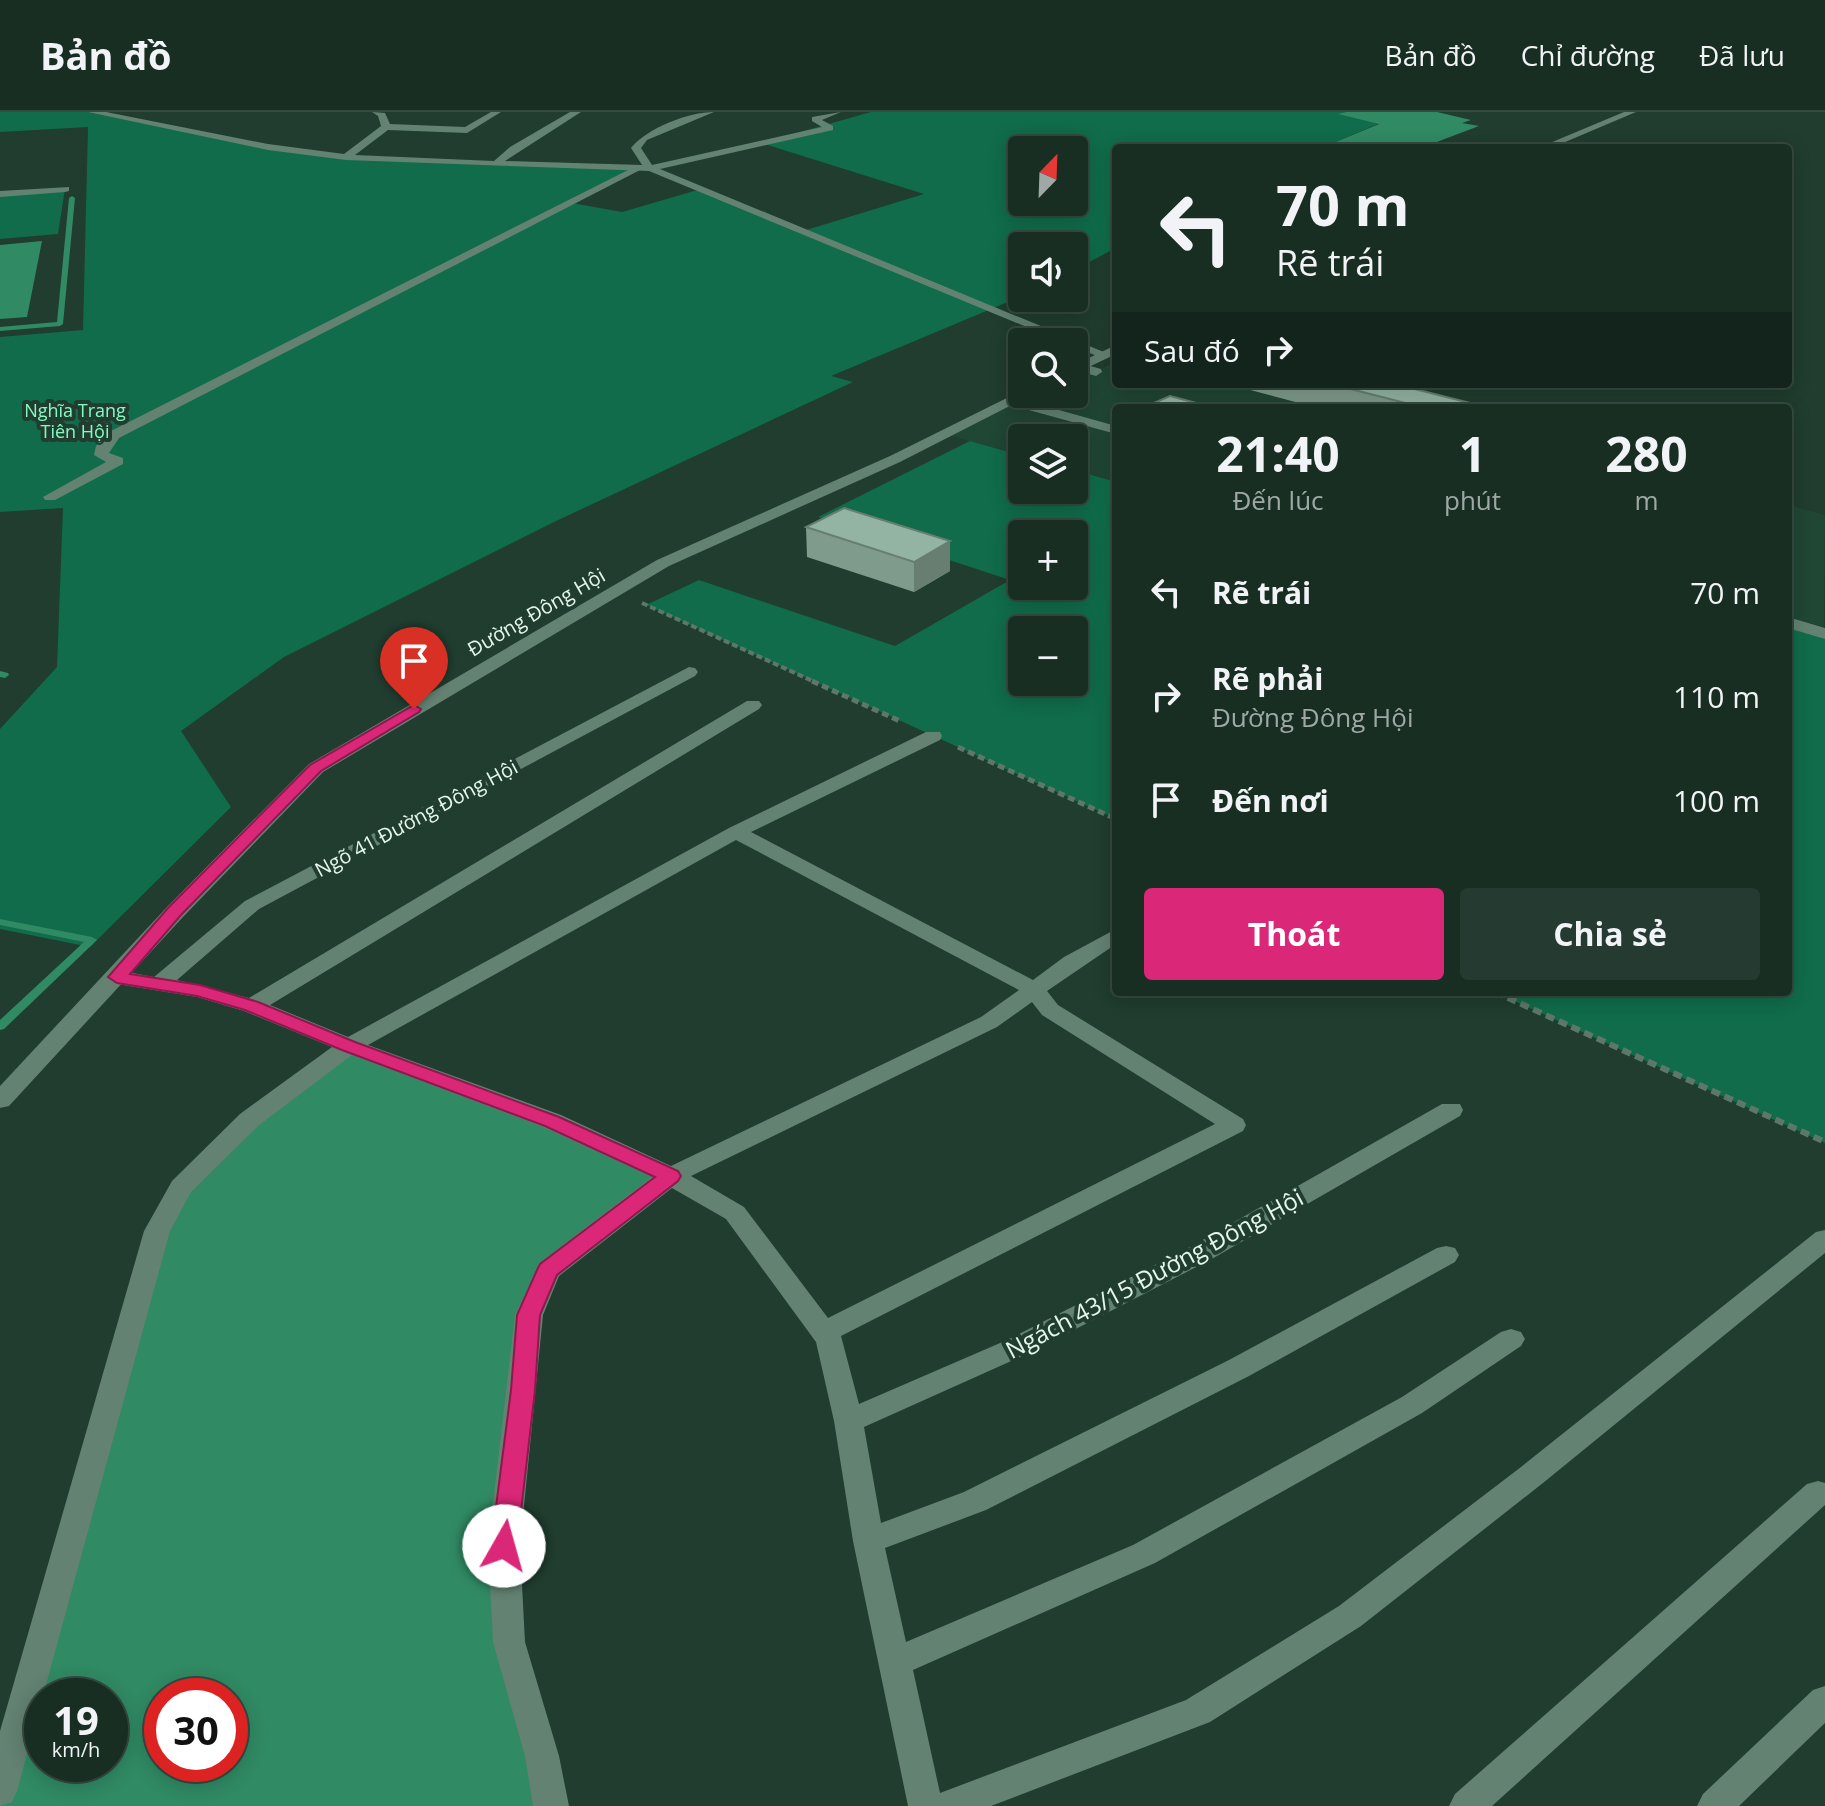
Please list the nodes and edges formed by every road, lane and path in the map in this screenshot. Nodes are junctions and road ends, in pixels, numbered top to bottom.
1 (92, 112) edge
2 (376, 112) edge
3 (497, 112) edge
4 (577, 112) edge
5 (710, 112) edge
6 (837, 112) edge
7 (1632, 112) edge
8 (386, 127) junction
9 (1553, 144) edge
10 (346, 157) junction
11 (496, 164) junction
12 (643, 168) junction
13 (65, 189) dead end
14 (0, 194) edge
15 (1111, 352) edge
16 (1088, 364) edge
17 (1088, 371) edge
18 (1096, 372) dead end
19 (1008, 403) edge
20 (1049, 408) edge
21 (1112, 429) edge
22 (50, 497) dead end
23 (615, 591) junction
24 (1792, 623) edge
25 (1825, 634) edge
26 (689, 672) dead end
27 (753, 705) dead end
28 (933, 736) junction
29 (1112, 817) edge
30 (736, 832) junction
31 (1112, 938) edge
32 (117, 977) junction
33 (159, 984) junction
34 (1034, 989) junction
35 (1504, 996) edge
36 (252, 1006) junction
37 (349, 1046) junction
38 (0, 1100) edge
39 (1451, 1110) dead end
40 (1825, 1142) edge
41 (671, 1176) junction
42 (1825, 1239) edge
43 (1446, 1255) dead end
44 (824, 1332) junction
45 (1511, 1339) dead end
46 (849, 1421) junction
47 (1818, 1493) dead end
48 (868, 1541) junction
49 (894, 1663) junction
50 (1825, 1701) edge
51 (0, 1791) edge
52 (551, 1806) edge
53 (926, 1806) edge
54 (948, 1806) edge
55 (1467, 1806) edge
56 (1715, 1806) edge

1 - 10 street
2 - 8 street
3 - 8 street
4 - 11 street
5 - 12 street
6 - 12 street
7 - 9 street
8 - 10 street
10 - 11 street
11 - 12 street
12 - 15 street
12 - 22 street
13 - 14 street
15 - 16 street
17 - 18 street
19 - 23 street, Đường Đông Hội
20 - 21 street
23 - 28 path
23 - 32 street, Đường Đông Hội
24 - 25 street
26 - 33 street, Ngõ 41 Đường Đông Hội
27 - 36 street
28 - 29 path
28 - 30 street
30 - 34 street
30 - 37 street
31 - 34 street
32 - 33 street
32 - 38 street, Đường Đông Hội
33 - 36 street
34 - 41 street
34 - 44 street
35 - 40 path
36 - 37 street
37 - 41 street
37 - 51 street
39 - 46 street, Ngách 43/15 Đường Đông Hội
41 - 44 street
41 - 52 street
42 - 54 street
43 - 48 street
44 - 46 street
45 - 49 street
46 - 48 street
47 - 55 street
48 - 49 street
49 - 53 street
50 - 56 street

